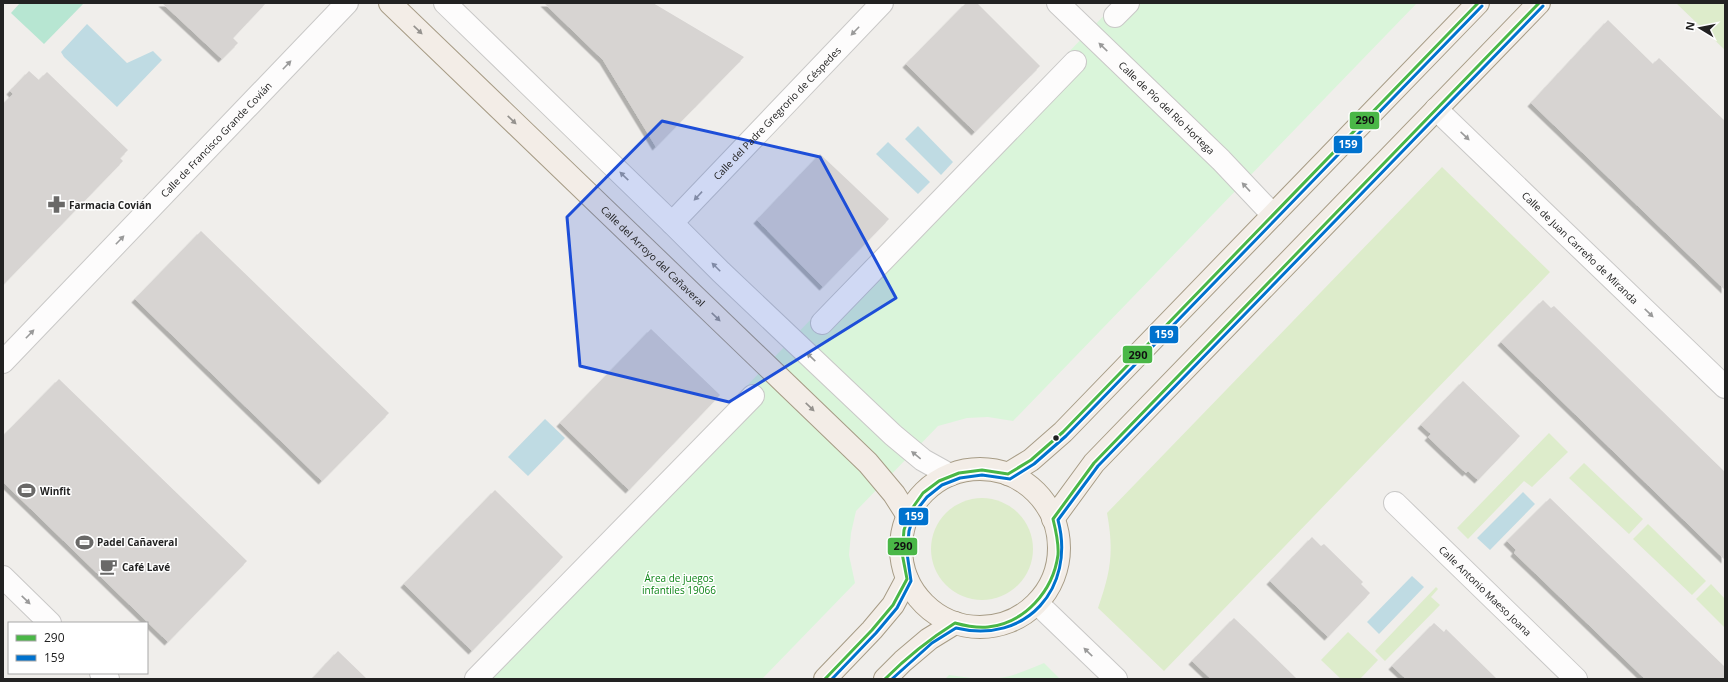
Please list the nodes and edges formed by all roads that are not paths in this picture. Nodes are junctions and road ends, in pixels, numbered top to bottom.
1 (347, 3) edge
2 (390, 3) edge
3 (445, 3) edge
4 (882, 3) edge
5 (1058, 3) edge
6 (1478, 3) edge
7 (1539, 3) edge
8 (1075, 62) dead end
9 (1436, 109) junction
10 (1273, 215) junction
11 (672, 223) junction
12 (822, 323) dead end
13 (3, 362) edge
14 (1725, 387) edge
15 (753, 396) dead end
16 (1008, 474) junction
17 (950, 475) junction
18 (1394, 503) dead end
19 (908, 516) junction
20 (1052, 518) junction
21 (3, 578) edge
22 (907, 578) junction
23 (1037, 603) junction
24 (49, 622) edge
25 (955, 623) junction
26 (476, 679) edge
27 (825, 679) edge
28 (885, 679) edge
29 (1116, 679) edge
30 (1576, 679) edge

13 -> 1 street, Calle de Francisco Grande Covián
2 -> 19 main road, Calle del Arroyo del Cañaveral
11 -> 3 street
4 -> 11 street, Calle del Padre Gregrorio de Céspedes
10 -> 5 street, Calle de Pío del Río Hortega
6 - 10 main road
7 - 9 main road
8 - 12 street
9 -> 14 street, Calle de Juan Carreño de Miranda
9 - 20 main road
10 - 16 main road
17 -> 11 street
15 - 26 street
16 - 17 main road
16 - 20 main road
17 - 19 main road
18 - 30 street, Calle Antonio Maeso Joana
19 - 22 main road
20 - 23 main road
21 -> 24 street
22 - 25 main road
22 - 27 main road
23 - 25 main road
29 -> 23 street
25 - 28 main road

